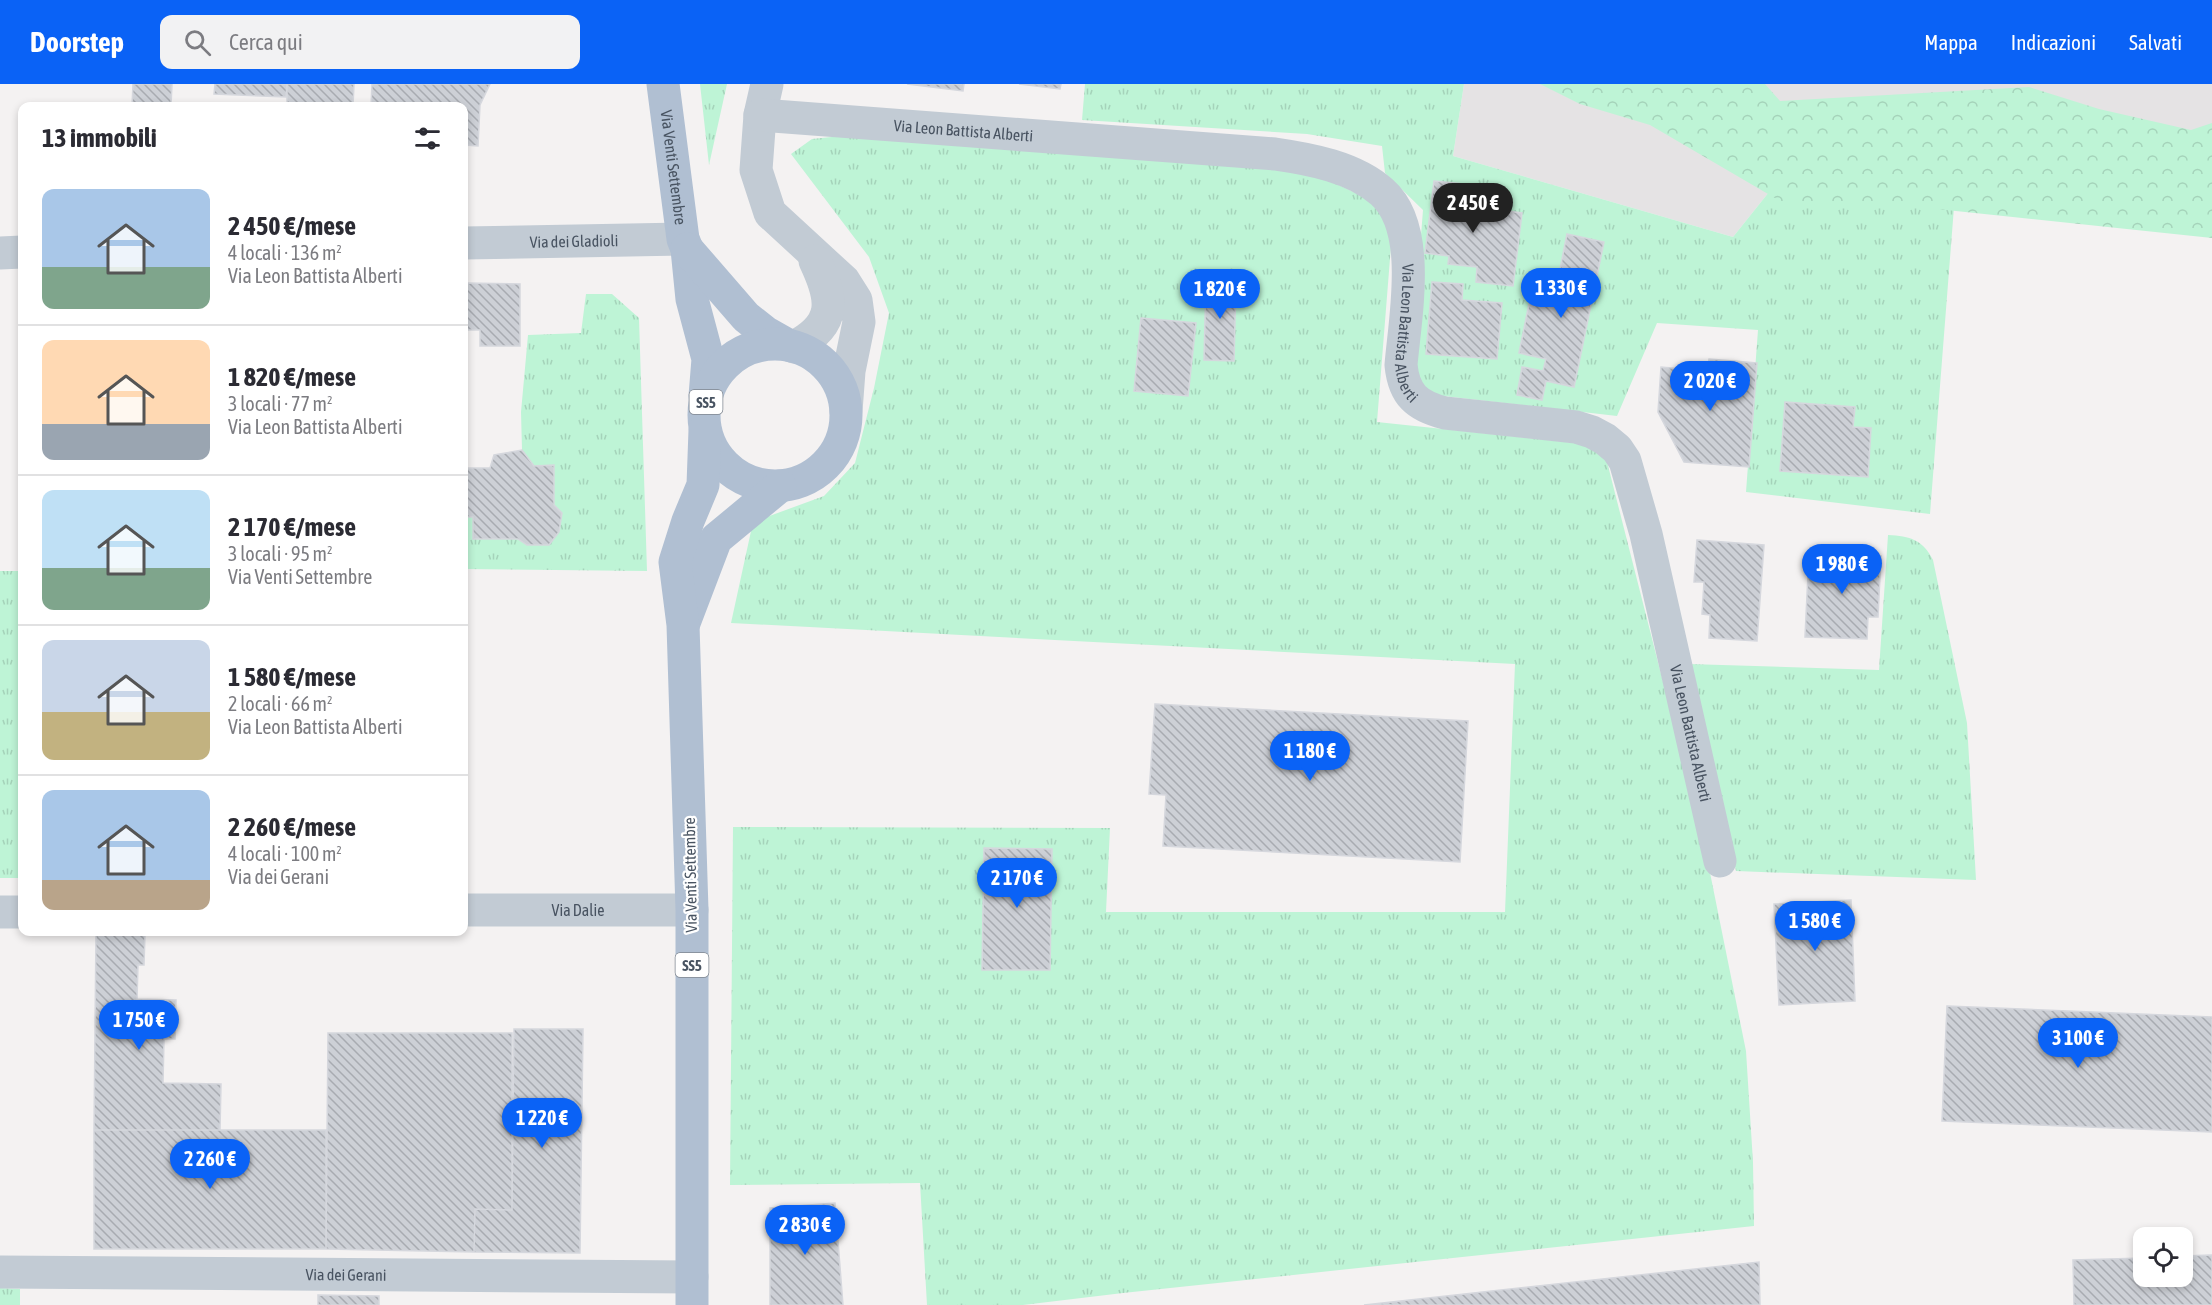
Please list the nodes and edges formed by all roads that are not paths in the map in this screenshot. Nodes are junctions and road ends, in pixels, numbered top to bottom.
1 (663, 84) edge
2 (764, 99) edge
3 (468, 243) edge
4 (685, 244) junction
5 (810, 251) junction
6 (18, 252) edge
7 (0, 253) edge
8 (791, 346) junction
9 (846, 411) junction
10 (704, 420) junction
11 (780, 486) junction
12 (683, 625) junction
13 (1720, 861) dead end
14 (468, 910) edge
15 (692, 910) junction
16 (0, 912) edge
17 (18, 912) edge
18 (0, 1272) edge
19 (692, 1291) edge

1 - 4 main road, Via Venti Settembre / SS5
2 - 5 street
2 - 13 street, Via Leon Battista Alberti
3 - 4 street, Via dei Gladioli
4 - 8 main road, Via Venti Settembre / SS5
4 - 10 main road, Via Venti Settembre / SS5
5 - 8 street
5 - 9 street
6 - 7 street
8 - 9 main road, Via Venti Settembre / SS5
8 - 10 main road, Via Venti Settembre / SS5
9 - 11 main road, Via Venti Settembre / SS5
10 - 11 main road, Via Venti Settembre / SS5
10 - 12 main road, Via Venti Settembre / SS5
11 - 12 main road, Via Venti Settembre / SS5
12 - 15 main road, Via Venti Settembre / SS5
14 - 15 street, Via Dalie
15 - 19 main road, Via Venti Settembre / SS5
16 - 17 street
18 - 19 street, Via dei Gerani

